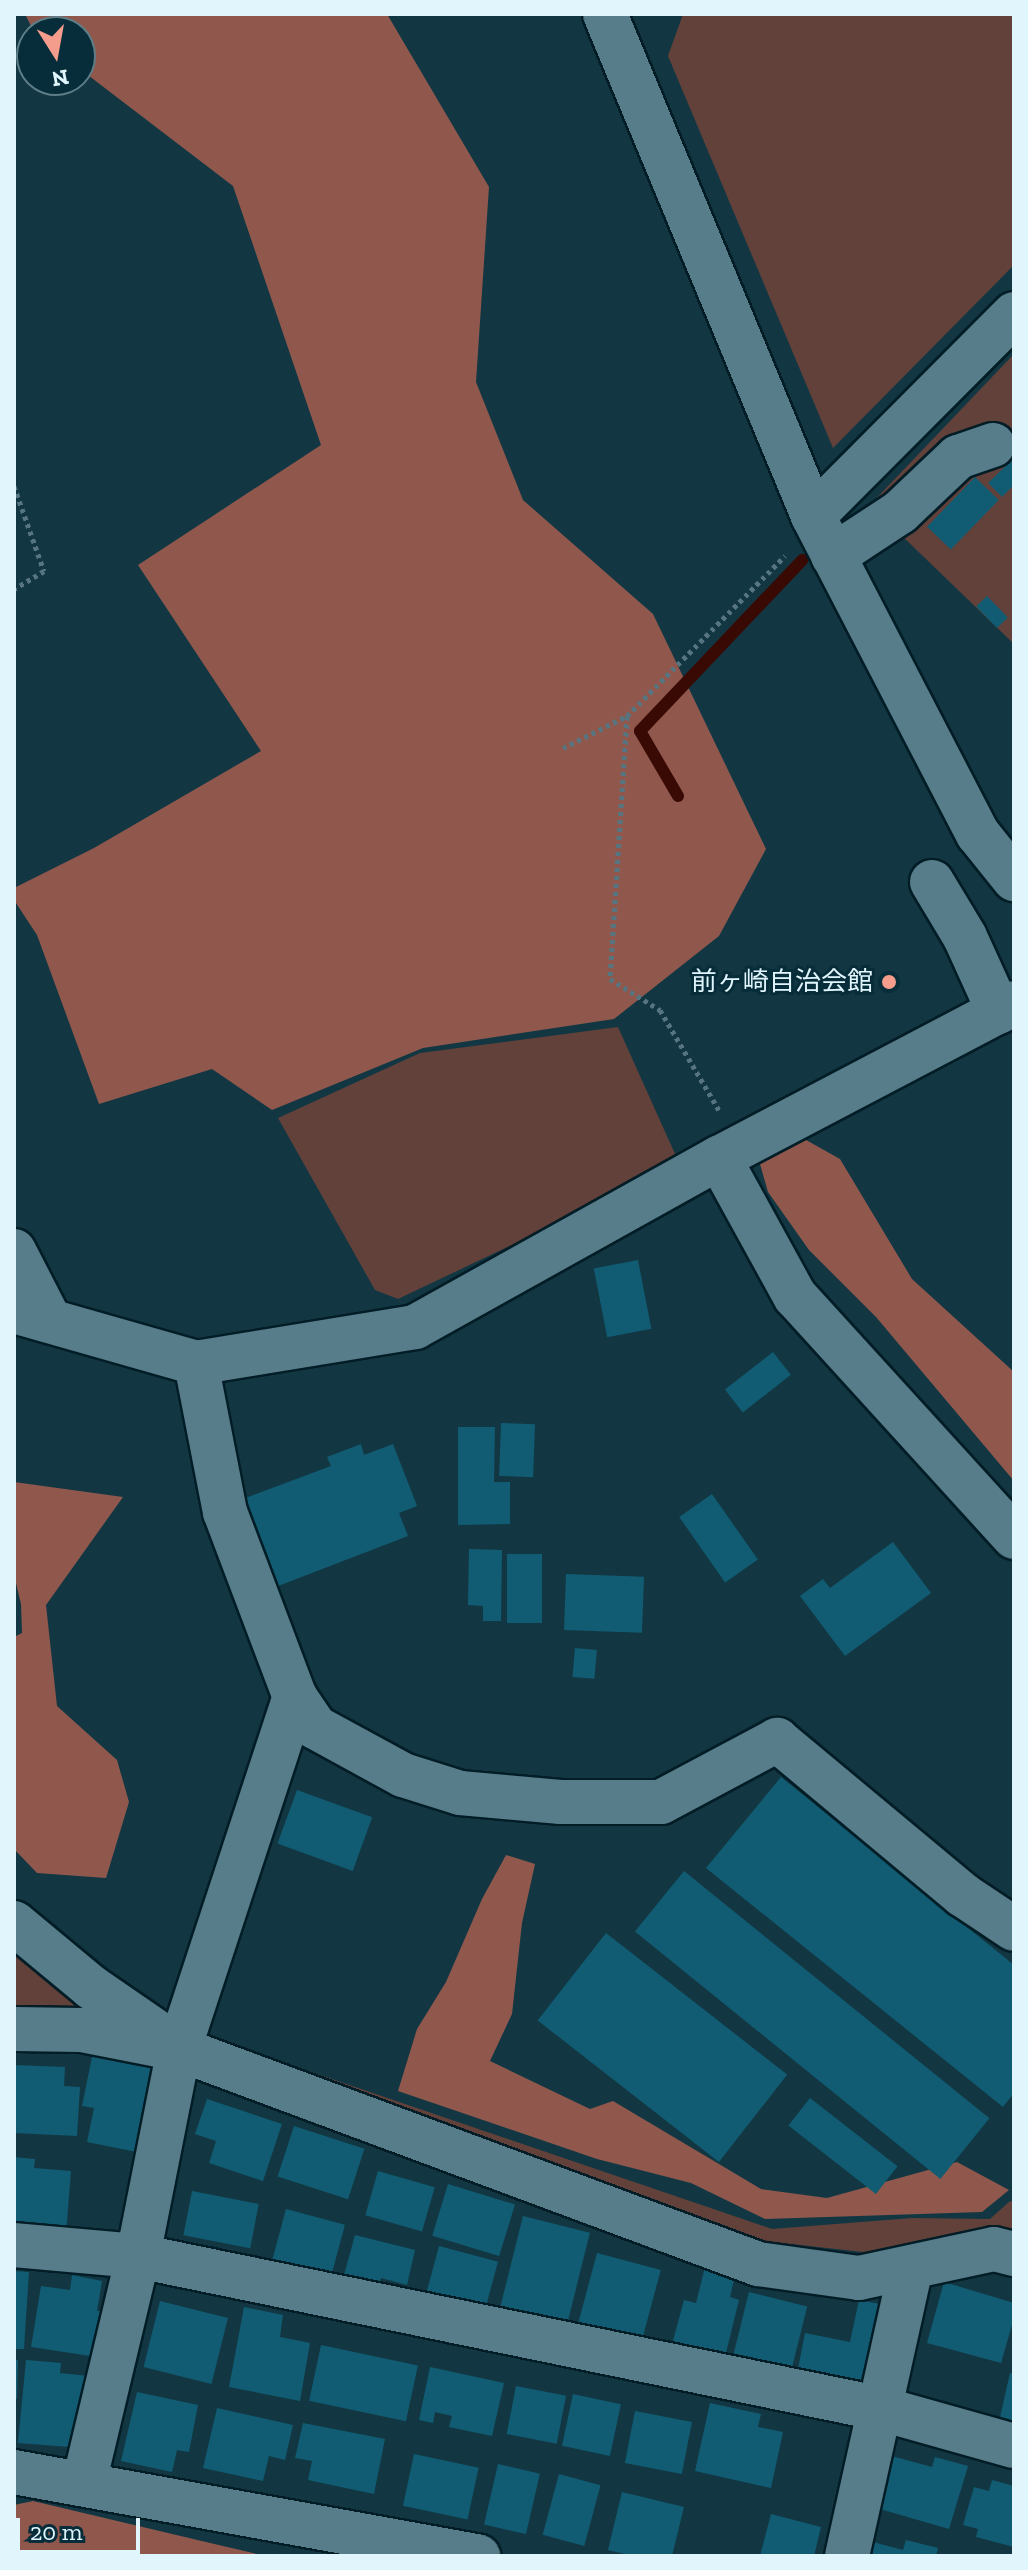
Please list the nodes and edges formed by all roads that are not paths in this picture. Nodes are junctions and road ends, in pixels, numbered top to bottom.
1 (605, 14) edge
2 (1014, 314) edge
3 (993, 445) dead end
4 (821, 532) junction
5 (1014, 879) edge
6 (932, 882) dead end
7 (1006, 1008) edge
8 (730, 1152) junction
9 (14, 1251) edge
10 (32, 1315) edge
11 (196, 1363) junction
12 (1014, 1537) edge
13 (295, 1697) junction
14 (14, 1923) edge
15 (1014, 1929) edge
16 (14, 2029) edge
17 (179, 2049) junction
18 (14, 2245) edge
19 (1014, 2254) edge
20 (138, 2256) junction
21 (911, 2268) junction
22 (882, 2409) junction
23 (1014, 2446) edge
24 (14, 2472) edge
25 (84, 2483) junction
26 (478, 2556) edge
27 (847, 2556) edge

1 - 4 street
2 - 4 street
3 - 4 street
4 - 5 street
6 - 7 street
7 - 8 street
8 - 11 street
8 - 12 street
9 - 10 street
10 - 11 street
11 - 13 street
13 - 15 street
13 - 17 street
14 - 17 street
16 - 17 street
17 - 20 street
17 - 21 street
18 - 20 street
19 - 21 street
20 - 22 street
20 - 25 street
21 - 22 street
22 - 23 street
22 - 27 street
24 - 25 street
25 - 26 street

